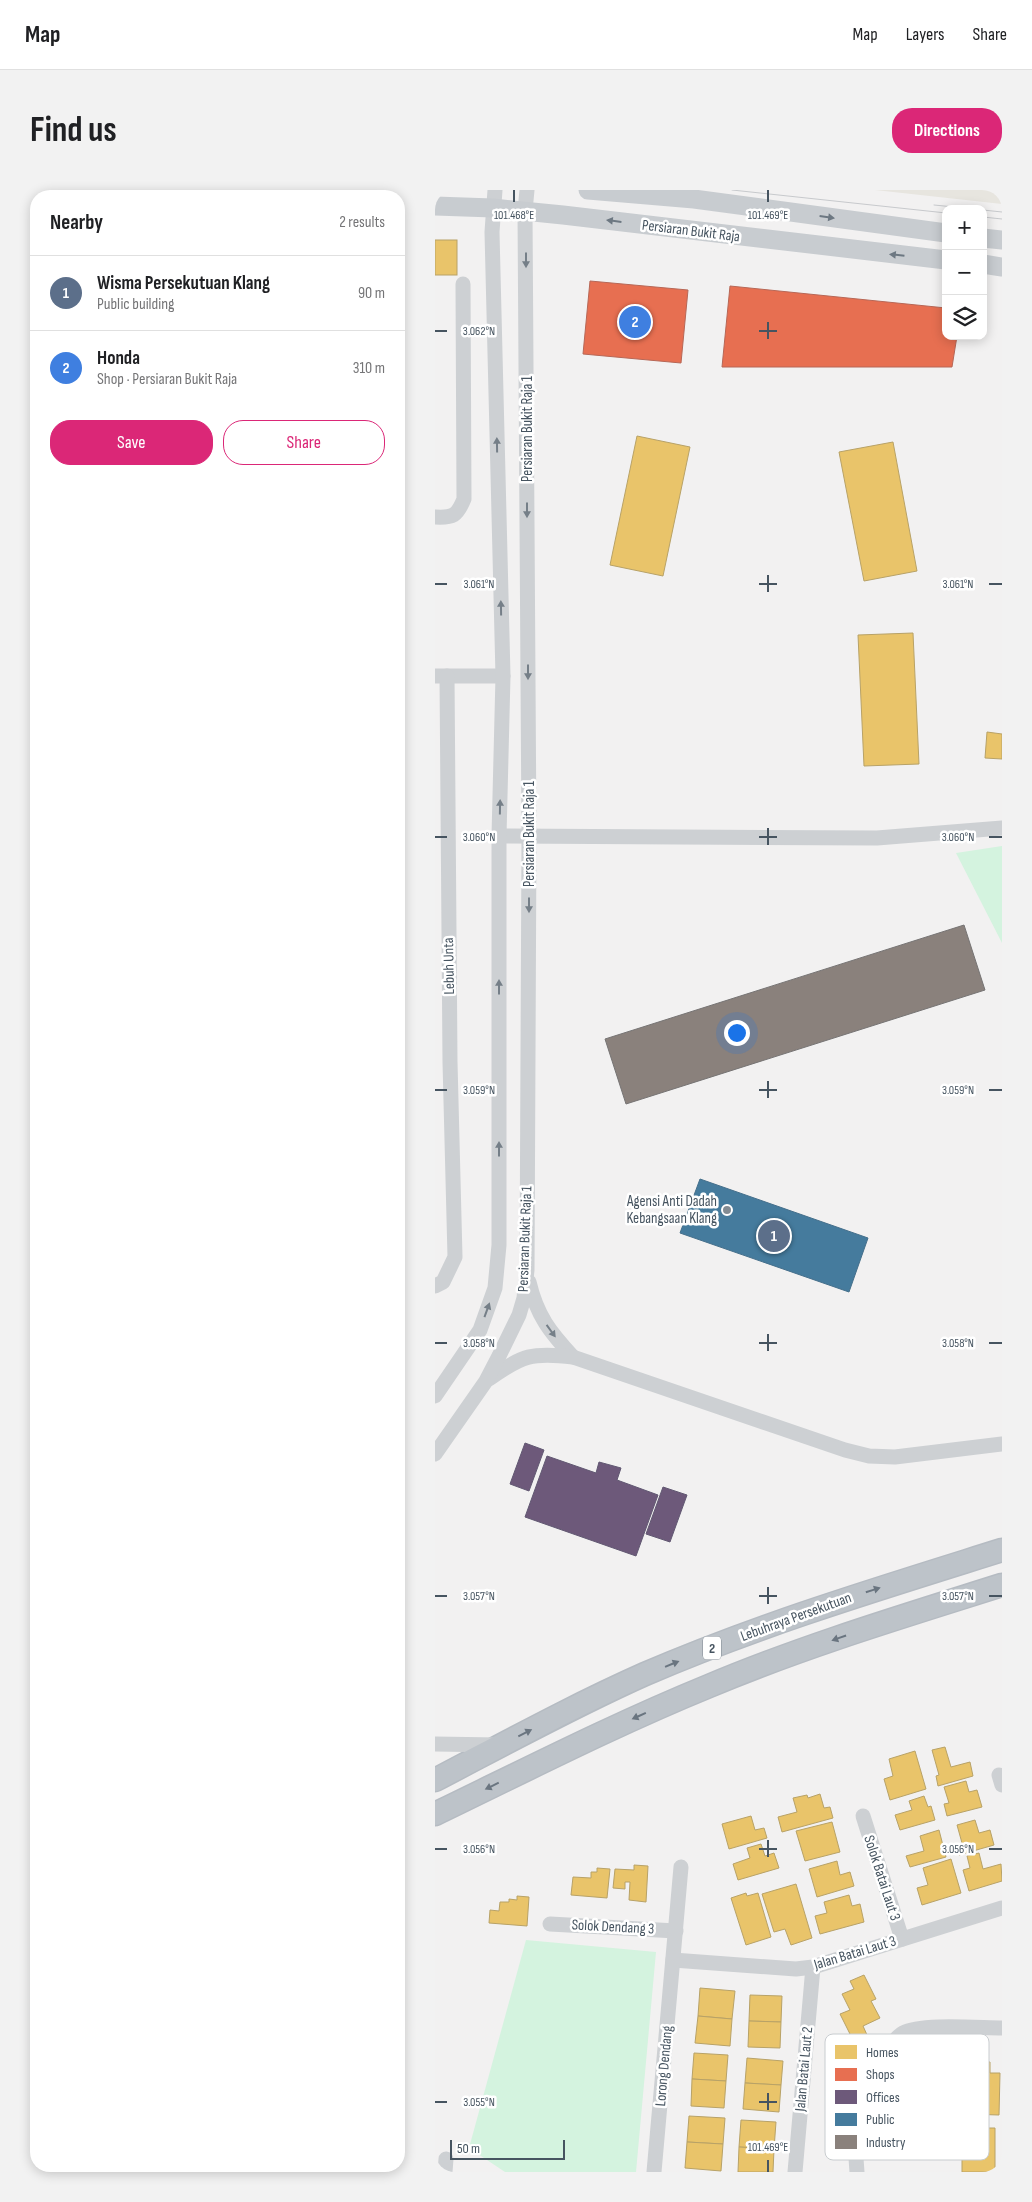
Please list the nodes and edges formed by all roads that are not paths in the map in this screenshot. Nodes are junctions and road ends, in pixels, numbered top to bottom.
1 (527, 190) edge
2 (588, 190) edge
3 (694, 194) edge
4 (494, 199) edge
5 (435, 206) edge
6 (525, 211) junction
7 (942, 232) edge
8 (987, 238) edge
9 (1002, 240) edge
10 (942, 260) edge
11 (987, 265) edge
12 (1002, 267) edge
13 (463, 284) dead end
14 (442, 518) edge
15 (441, 676) edge
16 (503, 676) junction
17 (441, 827) edge
18 (1002, 828) edge
19 (499, 836) junction
20 (529, 836) junction
21 (527, 1270) junction
22 (435, 1286) edge
23 (573, 1358) junction
24 (486, 1381) junction
25 (435, 1396) edge
26 (1002, 1444) edge
27 (435, 1454) edge
28 (1002, 1550) edge
29 (1002, 1585) edge
30 (435, 1744) edge
31 (502, 1745) junction
32 (435, 1780) edge
33 (435, 1814) edge
34 (863, 1816) dead end
35 (681, 1867) dead end
36 (1002, 1908) edge
37 (550, 1924) dead end
38 (676, 1931) junction
39 (902, 1939) junction
40 (673, 1960) junction
41 (813, 1966) junction
42 (1002, 2028) edge
43 (902, 2034) edge
44 (654, 2172) edge
45 (795, 2172) edge

1 - 6 street, Persiaran Bukit Raja 1
2 - 3 main road, Persiaran Bukit Raja
3 -> 7 main road, Persiaran Bukit Raja
4 - 5 main road, Persiaran Bukit Raja
4 - 6 main road, Persiaran Bukit Raja
16 -> 4 street, Persiaran Bukit Raja 1
10 -> 6 main road, Persiaran Bukit Raja
6 -> 20 street, Persiaran Bukit Raja 1
8 - 9 main road
11 - 12 main road
13 - 14 street
15 - 16 street
15 - 17 street, Lebuh Unta
19 -> 16 street, Persiaran Bukit Raja 1
17 - 22 street, Lebuh Unta
18 - 20 street
19 - 20 street
25 -> 19 street, Persiaran Bukit Raja 1
20 -> 21 street, Persiaran Bukit Raja 1
21 -> 23 street
21 - 24 street, Persiaran Bukit Raja 1
23 - 24 street
23 - 26 street
24 - 27 street, Persiaran Bukit Raja 1
31 -> 28 highway, Lebuhraya Persekutuan / 2
29 -> 33 highway, 2
30 - 31 street
31 - 32 highway, Lebuhraya Persekutuan / 2
34 - 39 street, Solok Batai Laut 3
35 - 38 street, Lorong Dendang
36 - 39 street, Jalan Batai Laut 3
37 - 38 street, Solok Dendang 3
38 - 40 street, Lorong Dendang
39 - 41 street, Jalan Batai Laut 3
40 - 41 street, Jalan Batai Laut 3
40 - 44 street, Lorong Dendang
41 - 45 street, Jalan Batai Laut 2
42 - 43 street

